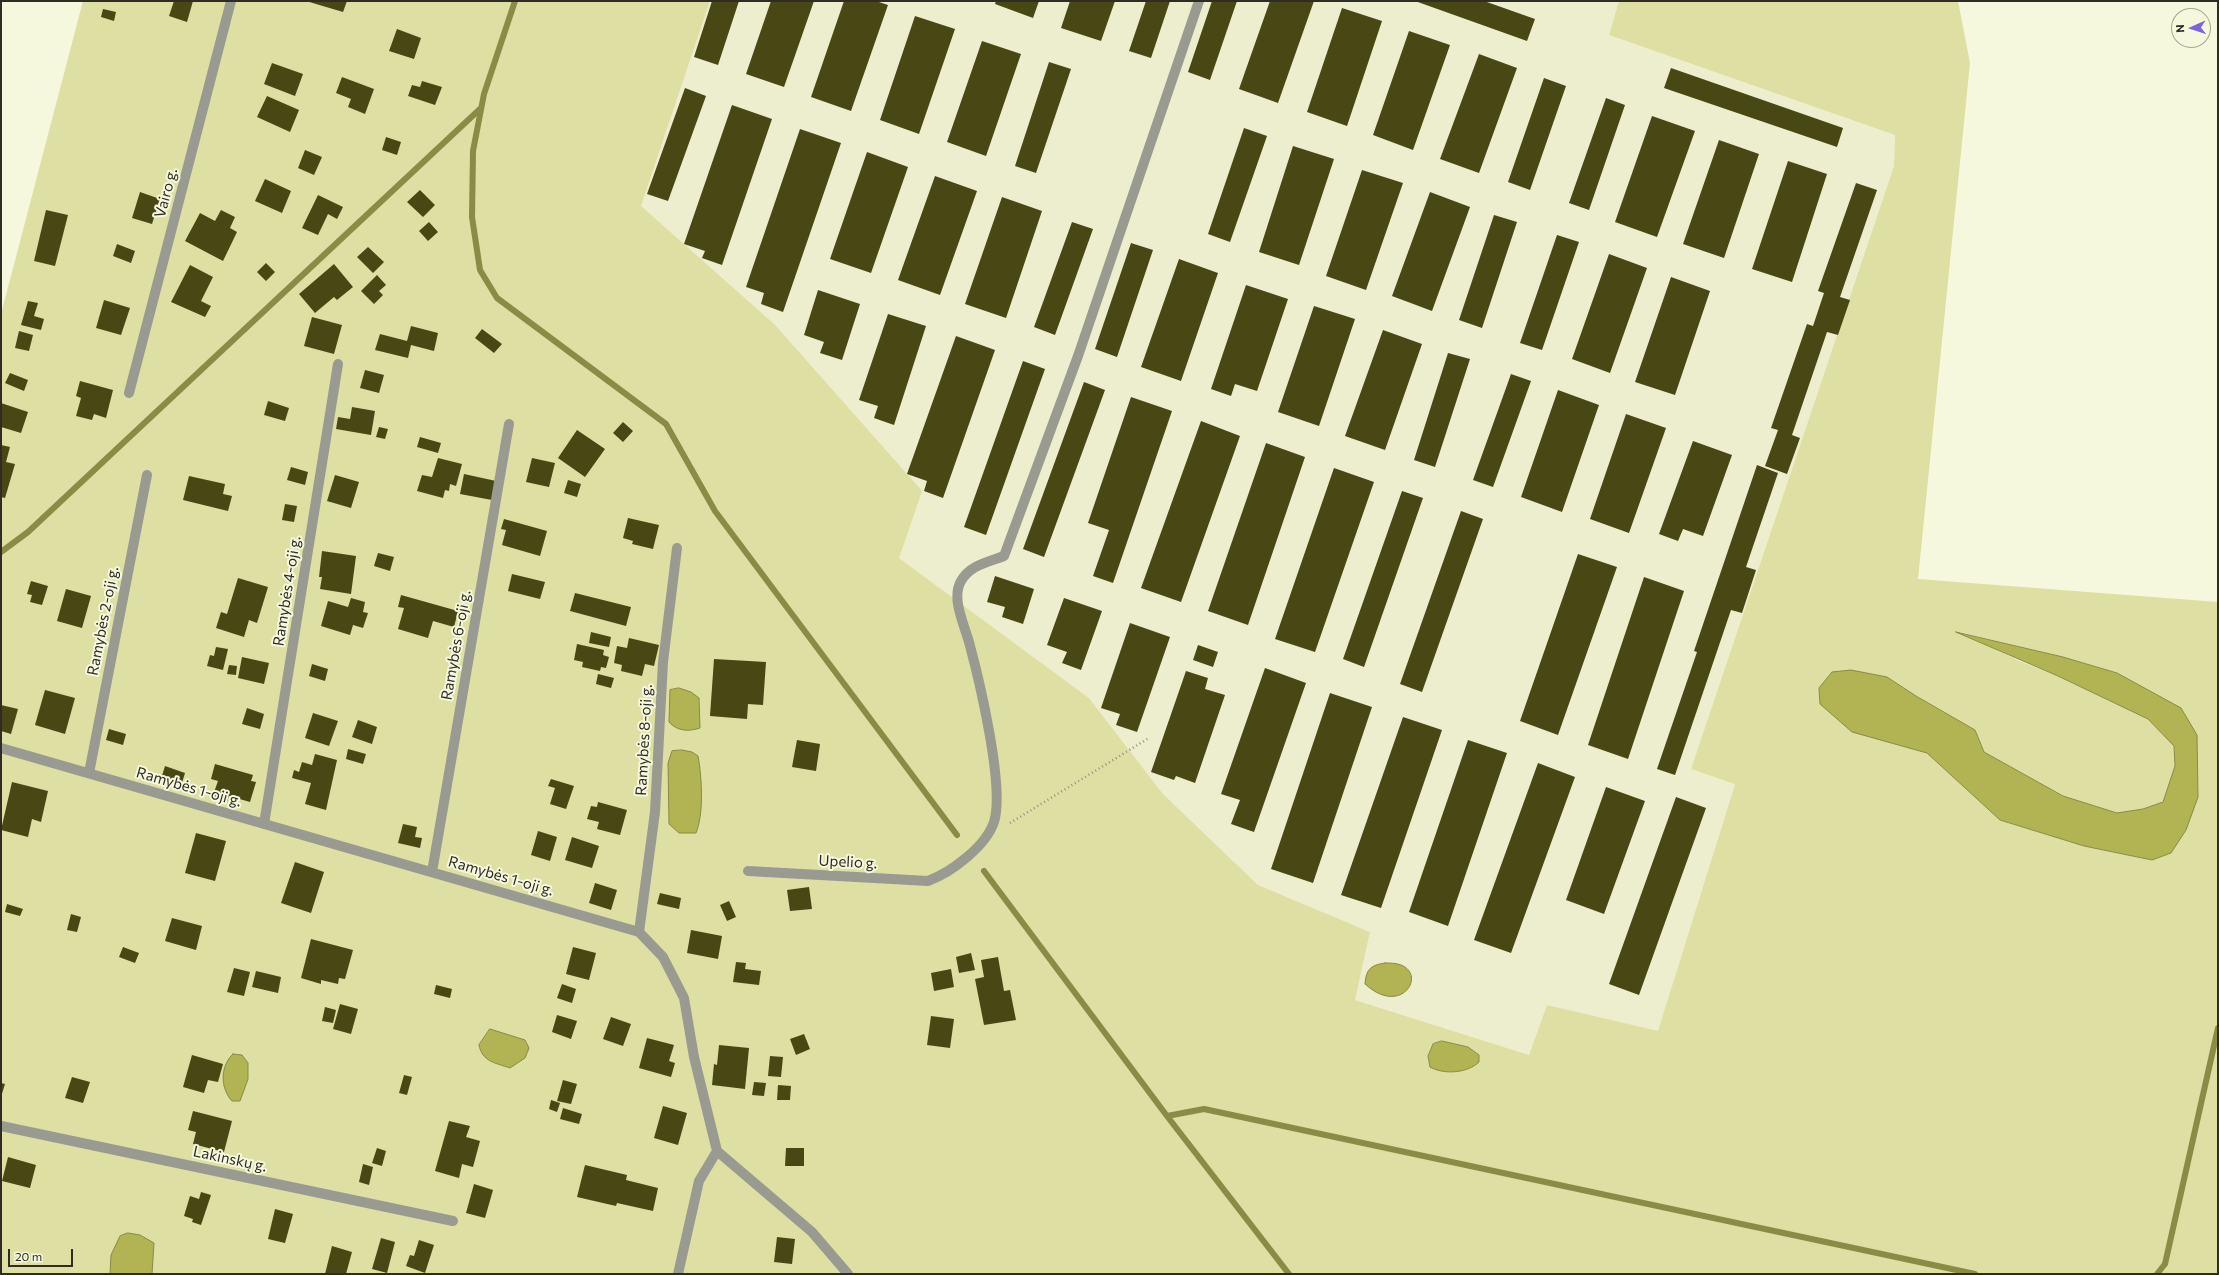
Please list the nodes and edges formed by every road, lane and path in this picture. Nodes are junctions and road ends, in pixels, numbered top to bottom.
1 (231, 1) edge
2 (1199, 1) edge
3 (338, 364) dead end
4 (129, 392) dead end
5 (510, 424) dead end
6 (147, 475) dead end
7 (677, 548) dead end
8 (1149, 738) dead end
9 (1, 748) edge
10 (89, 773) junction
11 (994, 821) junction
12 (264, 824) junction
13 (748, 871) dead end
14 (432, 872) junction
15 (639, 932) junction
16 (1, 1126) edge
17 (717, 1151) junction
18 (453, 1221) dead end
19 (678, 1274) edge
20 (848, 1274) edge

1 - 4 street, Vairo g.
2 - 11 street
3 - 12 street, Ramybės 4-oji g.
5 - 14 street, Ramybės 6-oji g.
6 - 10 street, Ramybės 2-oji g.
7 - 15 street, Ramybės 8-oji g.
8 - 11 path
9 - 10 street, Ramybės 1-oji g.
10 - 12 street, Ramybės 1-oji g.
11 - 13 street, Upelio g.
12 - 14 street, Ramybės 1-oji g.
14 - 15 street, Ramybės 1-oji g.
15 - 17 street
16 - 18 street, Lakinskų g.
17 - 19 street
17 - 20 street

